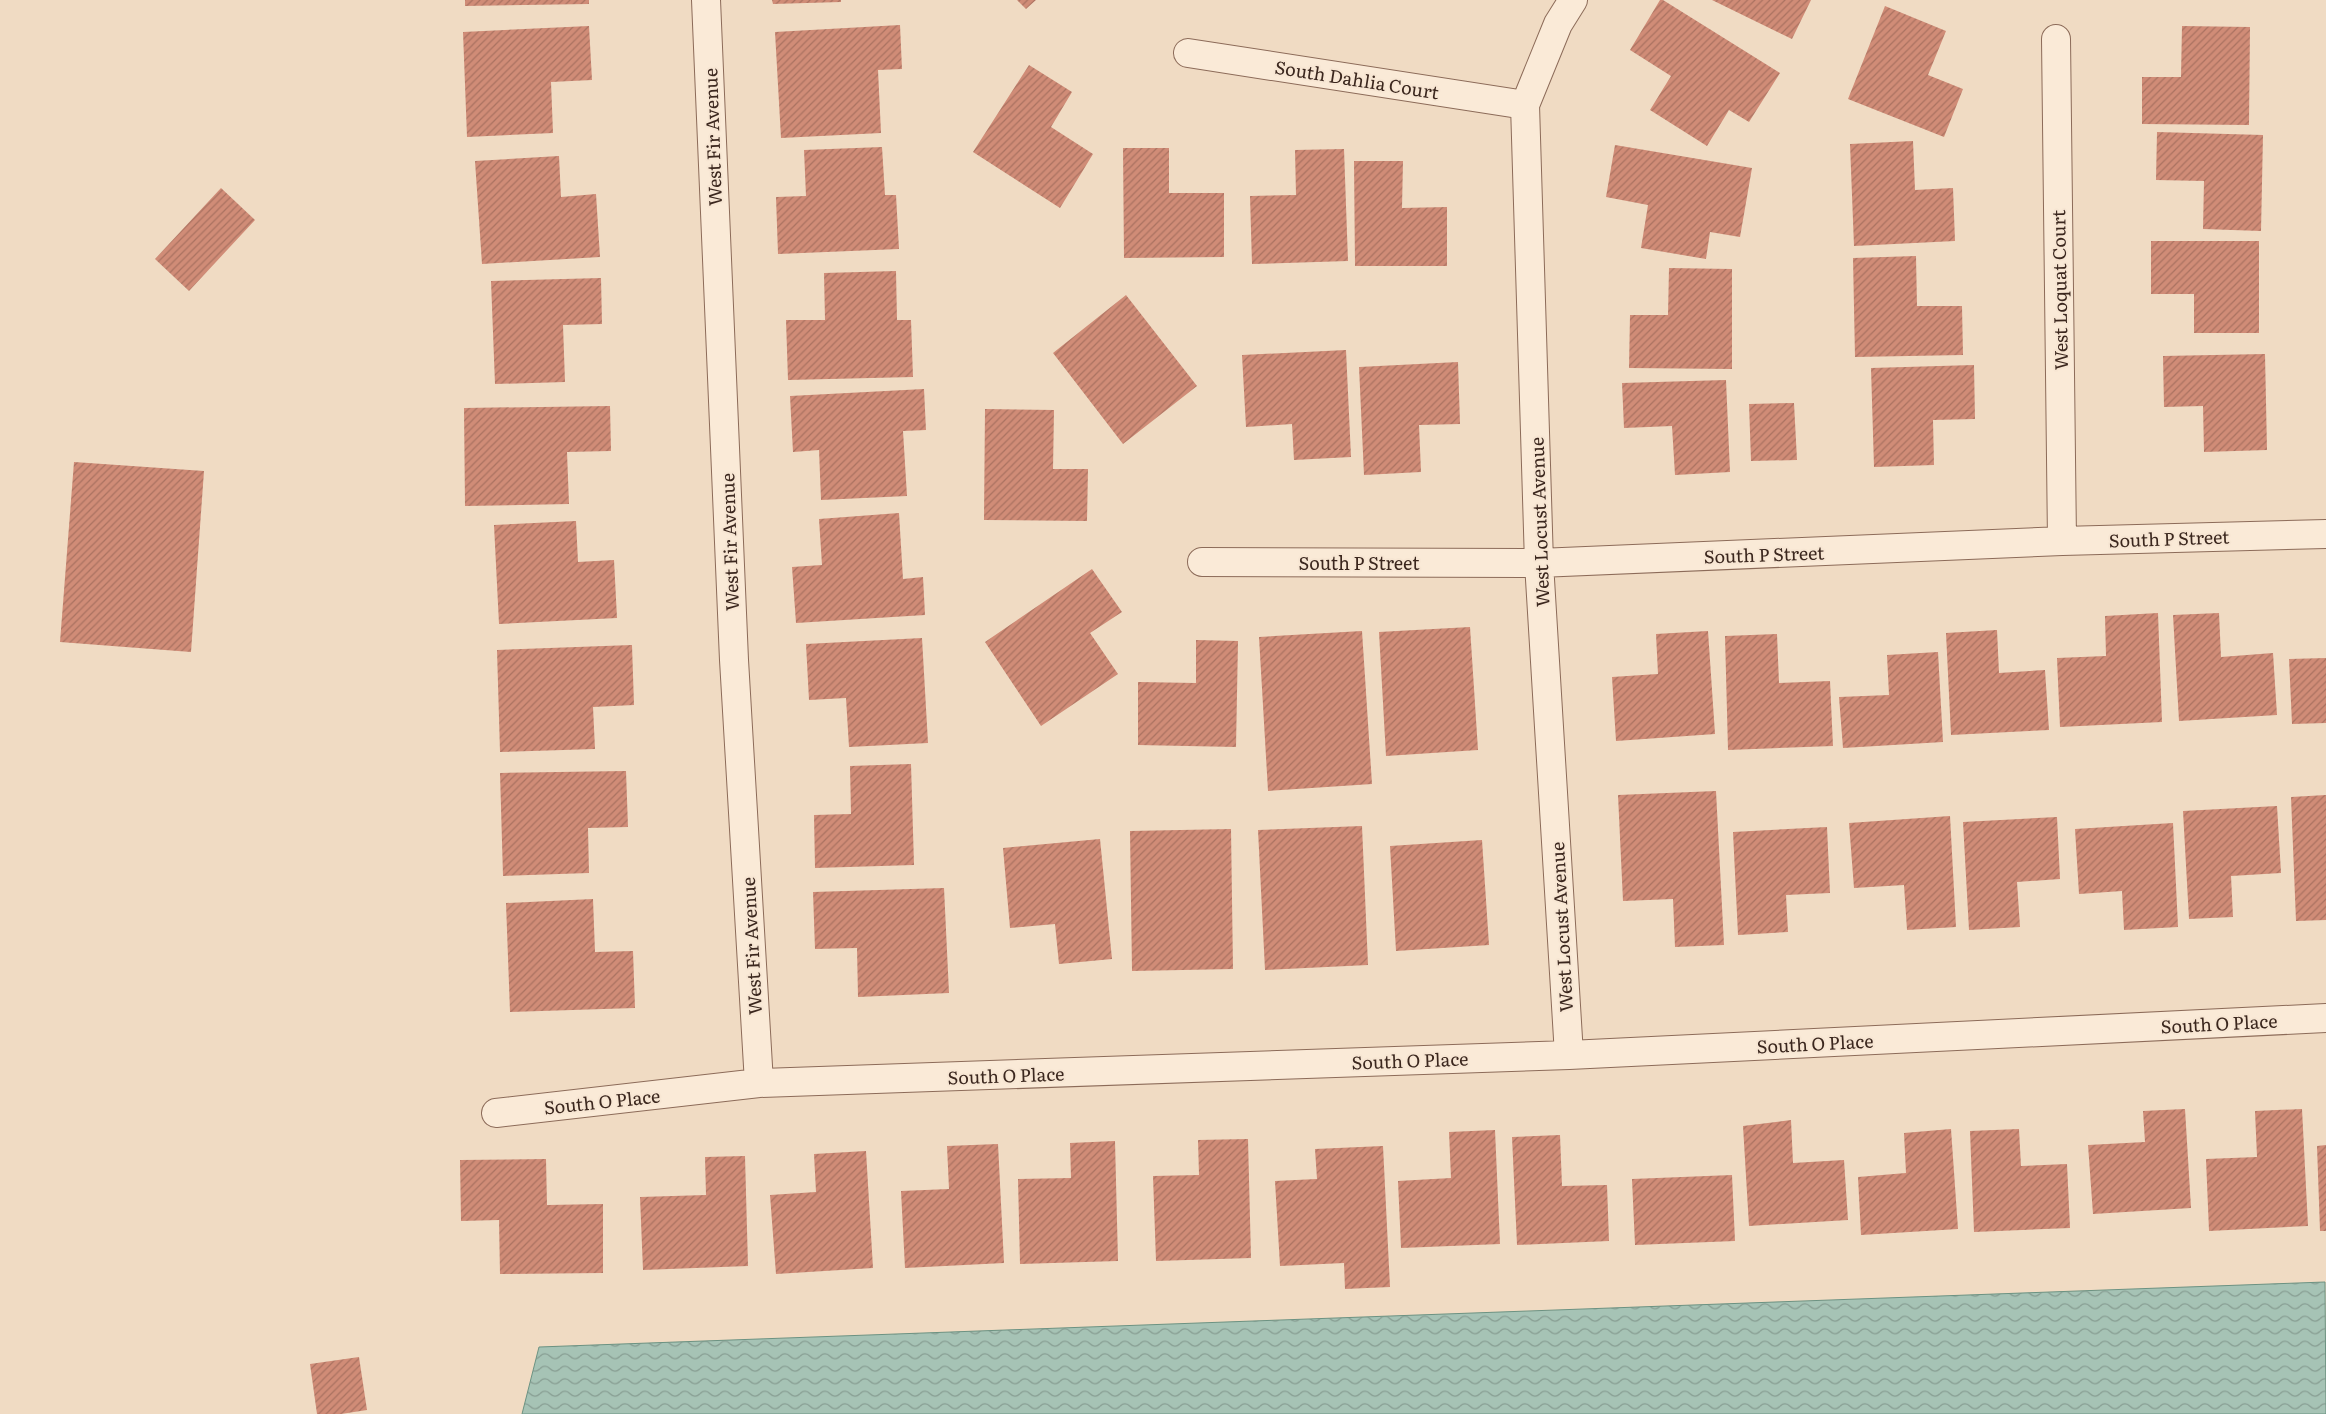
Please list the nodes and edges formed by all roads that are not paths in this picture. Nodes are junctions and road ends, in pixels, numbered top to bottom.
1 (706, 0) edge
2 (1574, 0) edge
3 (2056, 39) dead end
4 (1188, 53) dead end
5 (1525, 105) junction
6 (2326, 534) edge
7 (2062, 541) junction
8 (1202, 562) dead end
9 (1540, 563) junction
10 (2326, 1018) edge
11 (1569, 1055) junction
12 (759, 1083) junction
13 (496, 1113) dead end

1 - 12 street, West Fir Avenue
2 - 5 street, West Locust Avenue
3 - 7 street, West Loquat Court
4 - 5 street, South Dahlia Court
5 - 9 street, West Locust Avenue
6 - 7 street, South P Street
7 - 9 street, South P Street
8 - 9 street, South P Street
9 - 11 street, West Locust Avenue
10 - 11 street, South O Place
11 - 12 street, South O Place
12 - 13 street, South O Place

